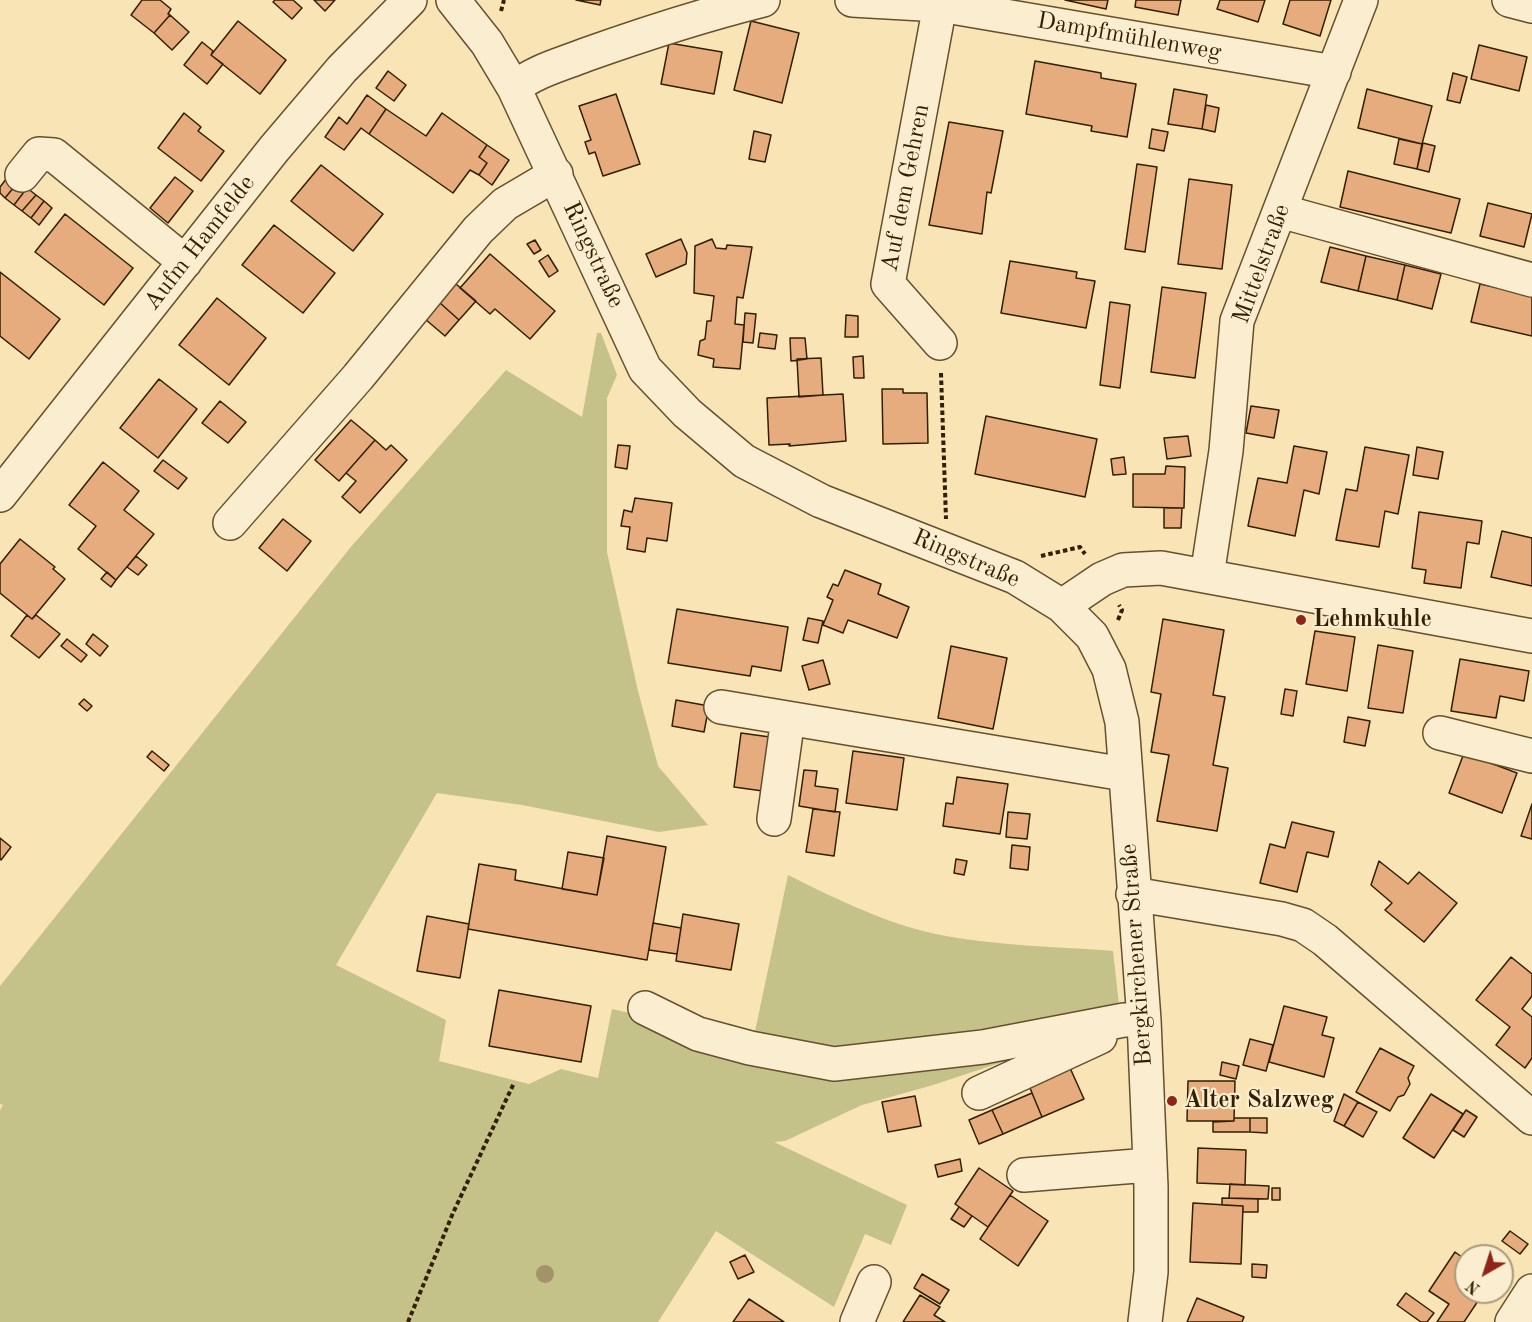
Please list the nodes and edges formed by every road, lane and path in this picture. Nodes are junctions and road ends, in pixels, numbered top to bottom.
1 (410, 0) edge
2 (453, 0) edge
3 (504, 0) edge
4 (763, 0) edge
5 (852, 0) edge
6 (1361, 0) edge
7 (1509, 0) edge
8 (940, 5) junction
9 (1532, 6) edge
10 (502, 19) dead end
11 (1334, 72) junction
12 (514, 88) junction
13 (556, 174) junction
14 (22, 175) dead end
15 (1280, 211) junction
16 (185, 262) junction
17 (1532, 280) edge
18 (940, 343) joint
19 (0, 495) edge
20 (946, 522) dead end
21 (230, 523) dead end
22 (1036, 556) dead end
23 (1207, 576) junction
24 (1102, 579) junction
25 (1062, 606) junction
26 (1117, 624) dead end
27 (1532, 636) edge
28 (721, 707) dead end
29 (788, 718) junction
30 (1440, 733) dead end
31 (1532, 756) edge
32 (1124, 774) junction
33 (774, 819) dead end
34 (1133, 894) junction
35 (645, 1008) dead end
36 (1134, 1023) junction
37 (514, 1083) dead end
38 (979, 1093) dead end
39 (1532, 1118) edge
40 (1149, 1166) junction
41 (1024, 1174) dead end
42 (874, 1282) dead end
43 (1532, 1291) edge
44 (408, 1322) edge
45 (857, 1322) edge
46 (1145, 1322) edge
47 (1512, 1322) edge

1 - 16 street, Aufm Hamfelde
2 - 12 street, Ringstraße
3 - 10 path
4 - 12 street
5 - 8 street, Dampfmühlenweg
6 - 11 street, Mittelstraße
7 - 9 street
8 - 11 street, Dampfmühlenweg
8 - 18 street, Auf dem Gehren
11 - 15 street, Mittelstraße
12 - 13 street, Ringstraße
13 - 21 street, Ringstraße
13 - 25 street, Ringstraße
14 - 16 street
15 - 17 street
15 - 23 street, Mittelstraße
16 - 19 street, Aufm Hamfelde
18 - 20 path
22 - 24 path
23 - 24 street
23 - 27 street
24 - 25 street
24 - 26 path
25 - 32 street, Bergkirchener Straße
28 - 29 street
29 - 32 street
29 - 33 street
30 - 31 street
32 - 34 street, Bergkirchener Straße
34 - 36 street, Bergkirchener Straße
34 - 39 street
35 - 36 street
36 - 38 street
36 - 40 street, Bergkirchener Straße
37 - 44 path
40 - 41 street
40 - 46 street, Bergkirchener Straße
42 - 45 street
43 - 47 street

